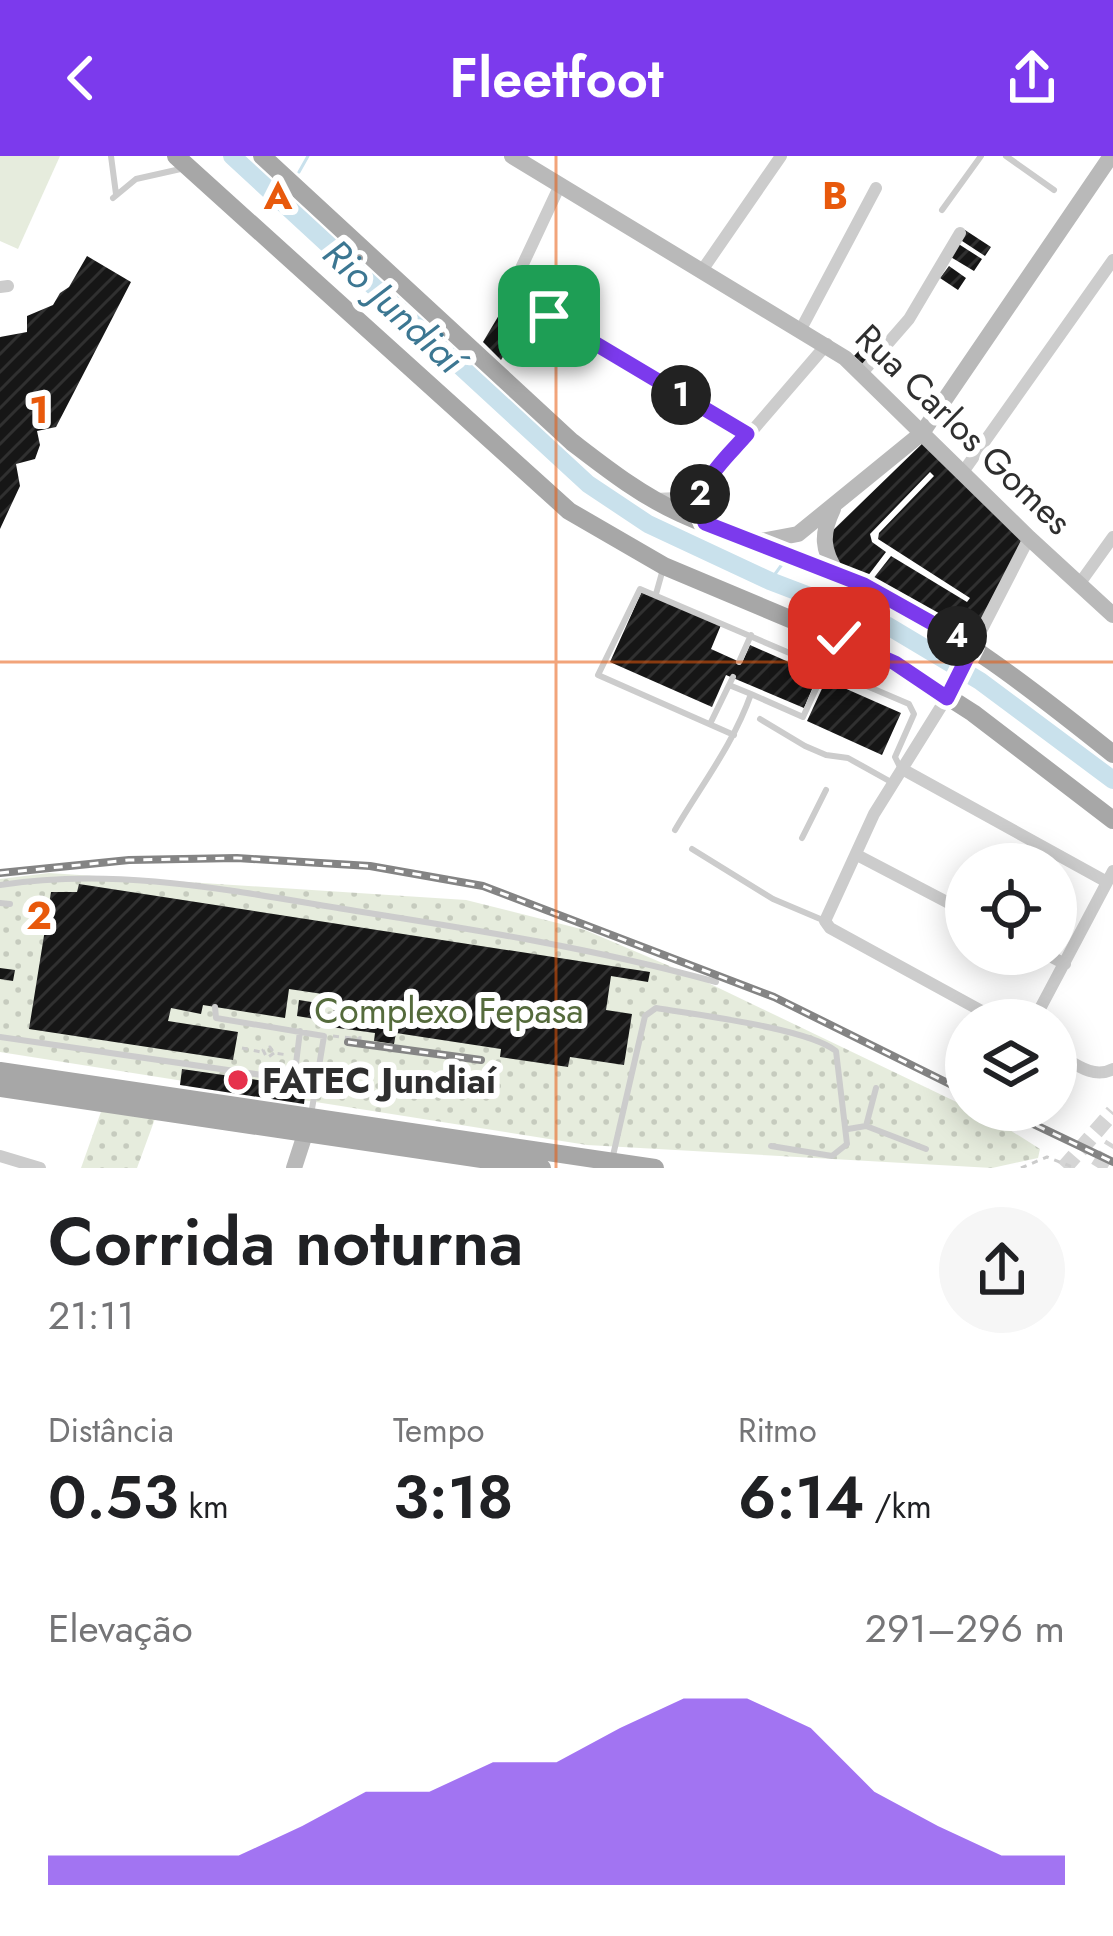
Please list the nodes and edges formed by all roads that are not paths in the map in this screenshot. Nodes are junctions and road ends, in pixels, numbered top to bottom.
1 (111, 156) edge
2 (262, 156) edge
3 (512, 156) edge
4 (781, 156) edge
5 (981, 156) edge
6 (1006, 156) edge
7 (1111, 156) edge
8 (183, 161) edge
9 (560, 184) junction
10 (876, 188) dead end
11 (1054, 190) dead end
12 (942, 210) dead end
13 (960, 233) dead end
14 (1113, 260) edge
15 (703, 269) junction
16 (516, 280) dead end
17 (549, 316) dead end
18 (801, 329) junction
19 (827, 344) junction
20 (862, 373) junction
21 (922, 433) junction
22 (747, 434) junction
23 (963, 472) junction
24 (702, 489) junction
25 (652, 499) junction
26 (833, 508) junction
27 (705, 523) junction
28 (806, 528) junction
29 (1113, 537) edge
30 (1029, 538) junction
31 (755, 542) junction
32 (832, 565) junction
33 (664, 566) junction
34 (1081, 583) junction
35 (656, 594) junction
36 (1113, 615) edge
37 (751, 635) junction
38 (839, 638) junction
39 (971, 651) junction
40 (740, 662) dead end
41 (826, 668) junction
42 (949, 693) junction
43 (751, 694) junction
44 (760, 719) dead end
45 (710, 724) junction
46 (734, 735) junction
47 (1113, 754) edge
48 (904, 770) junction
49 (896, 785) junction
50 (826, 790) dead end
51 (1113, 820) edge
52 (675, 830) dead end
53 (802, 838) dead end
54 (692, 850) dead end
55 (857, 855) junction
56 (1110, 876) edge
57 (0, 885) edge
58 (945, 901) edge
59 (826, 916) junction
60 (1077, 939) edge
61 (716, 982) dead end
62 (960, 999) edge
63 (214, 1007) dead end
64 (300, 1031) junction
65 (0, 1037) edge
66 (1077, 1065) edge
67 (1112, 1070) edge
68 (0, 1071) edge
69 (294, 1080) junction
70 (317, 1083) junction
71 (0, 1088) edge
72 (875, 1088) dead end
73 (308, 1126) junction
74 (866, 1126) junction
75 (848, 1129) junction
76 (771, 1146) dead end
77 (926, 1149) dead end
78 (0, 1156) edge
79 (611, 1165) edge
80 (40, 1168) edge
81 (294, 1168) edge
82 (542, 1168) edge
83 (655, 1168) edge

1 - 8 lane
2 - 25 main road
3 - 9 main road, Rua Carlos Gomes
4 - 15 street
5 - 12 lane
6 - 11 lane
7 - 21 main road
8 - 33 main road
9 - 15 main road, Rua Carlos Gomes
9 - 16 street
10 - 18 street
13 - 20 street
14 - 23 street
15 - 18 main road, Rua Carlos Gomes
17 - 22 street
18 - 19 main road, Rua Carlos Gomes
19 - 20 main road, Rua Carlos Gomes
19 - 22 street
20 - 21 main road, Rua Carlos Gomes
21 - 23 main road, Rua Carlos Gomes
21 - 26 main road
22 - 24 street
23 - 30 main road, Rua Carlos Gomes
24 - 25 street
24 - 27 street
25 - 27 main road
26 - 28 main road
26 - 32 main road
27 - 31 main road
28 - 31 main road
28 - 32 main road
29 - 34 street
30 - 34 main road, Rua Carlos Gomes
30 - 39 street
31 - 32 main road
32 - 39 main road
33 - 35 lane
33 - 38 main road
34 - 36 main road, Rua Carlos Gomes
35 - 37 lane
35 - 45 lane
37 - 40 lane
37 - 41 lane
38 - 41 lane
38 - 42 main road
39 - 42 street
39 - 47 main road
41 - 43 lane
41 - 48 lane
42 - 48 street
42 - 51 main road
43 - 45 lane
43 - 46 lane
44 - 49 lane
45 - 46 lane
46 - 52 lane
48 - 49 street
48 - 56 street
49 - 55 street
50 - 53 lane
54 - 59 lane
55 - 58 street
55 - 59 street
56 - 60 street
57 - 61 lane
59 - 62 street
63 - 64 lane
64 - 69 lane
64 - 70 lane
65 - 69 lane
66 - 67 street
68 - 73 main road
69 - 70 lane
70 - 73 lane
71 - 73 main road
72 - 74 lane
73 - 79 main road
73 - 81 main road
73 - 82 main road
74 - 75 lane
74 - 77 lane
75 - 76 lane
75 - 79 lane
78 - 80 street
79 - 83 main road

